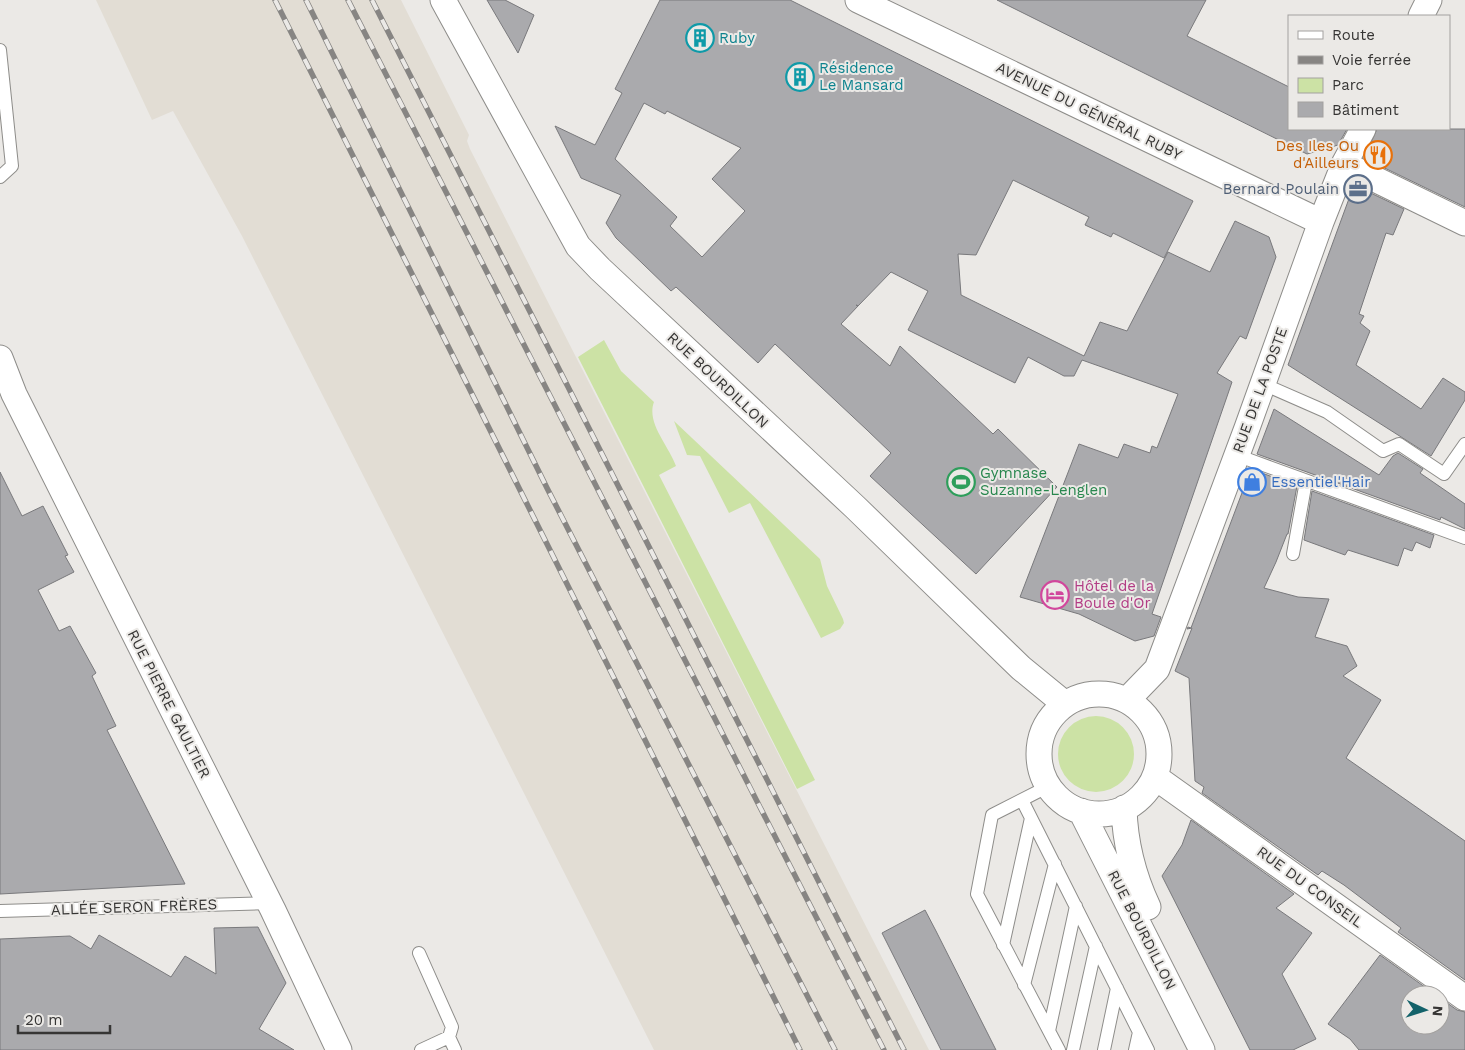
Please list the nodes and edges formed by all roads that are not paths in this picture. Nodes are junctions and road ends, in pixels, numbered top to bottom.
1 (443, 0) edge
2 (858, 0) edge
3 (1429, 0) edge
4 (1422, 15) edge
5 (0, 50) edge
6 (1361, 130) edge
7 (1344, 164) junction
8 (0, 177) edge
9 (1321, 222) junction
10 (1465, 223) edge
11 (0, 358) edge
12 (1263, 384) junction
13 (1465, 444) edge
14 (1247, 459) dead end
15 (1306, 481) junction
16 (1465, 538) edge
17 (1293, 554) dead end
18 (1127, 700) junction
19 (1065, 704) junction
20 (1154, 777) junction
21 (1049, 786) junction
22 (1022, 800) junction
23 (1124, 808) junction
24 (1081, 811) junction
25 (1031, 818) junction
26 (1054, 864) junction
27 (269, 903) junction
28 (1076, 906) junction
29 (0, 911) edge
30 (1003, 945) junction
31 (1096, 946) junction
32 (419, 953) dead end
33 (1024, 985) junction
34 (1117, 988) junction
35 (1465, 998) edge
36 (1048, 1031) junction
37 (1139, 1032) junction
38 (449, 1037) junction
39 (338, 1050) edge
40 (421, 1050) edge
41 (455, 1050) edge
42 (1059, 1050) edge
43 (1073, 1050) edge
44 (1104, 1050) edge
45 (1135, 1050) edge
46 (1148, 1050) edge
47 (1202, 1050) edge
48 (1220, 1050) edge

1 - 19 street, RUE BOURDILLON
2 - 9 street, AVENUE DU GÉNÉRAL RUBY
3 - 4 street
5 - 8 lane
6 - 7 street, RUE DE LA POSTE
7 - 9 street, RUE DE LA POSTE
7 - 10 street
9 - 12 street, RUE DE LA POSTE
11 - 27 street, RUE PIERRE GAULTIER
12 - 13 lane
12 - 18 street, RUE DE LA POSTE
14 - 15 lane
15 - 16 lane
15 - 17 lane
18 - 19 street
18 - 20 street
19 - 21 street
20 - 23 street
20 - 35 street, RUE DU CONSEIL
21 - 22 lane
21 - 24 street
22 - 25 lane
22 - 30 lane
23 - 24 street
23 - 48 street, RUE BOURDILLON
24 - 47 street, RUE BOURDILLON
25 - 26 lane
25 - 30 lane
26 - 28 lane
26 - 33 lane
27 - 29 lane, ALLÉE SERON FRÈRES
27 - 39 street, RUE PIERRE GAULTIER
28 - 31 lane
28 - 36 lane
30 - 33 lane
31 - 34 lane
31 - 43 lane
32 - 38 lane
33 - 36 lane
34 - 37 lane
34 - 44 lane
36 - 42 lane
37 - 45 lane
37 - 46 lane
38 - 40 lane
38 - 41 lane

